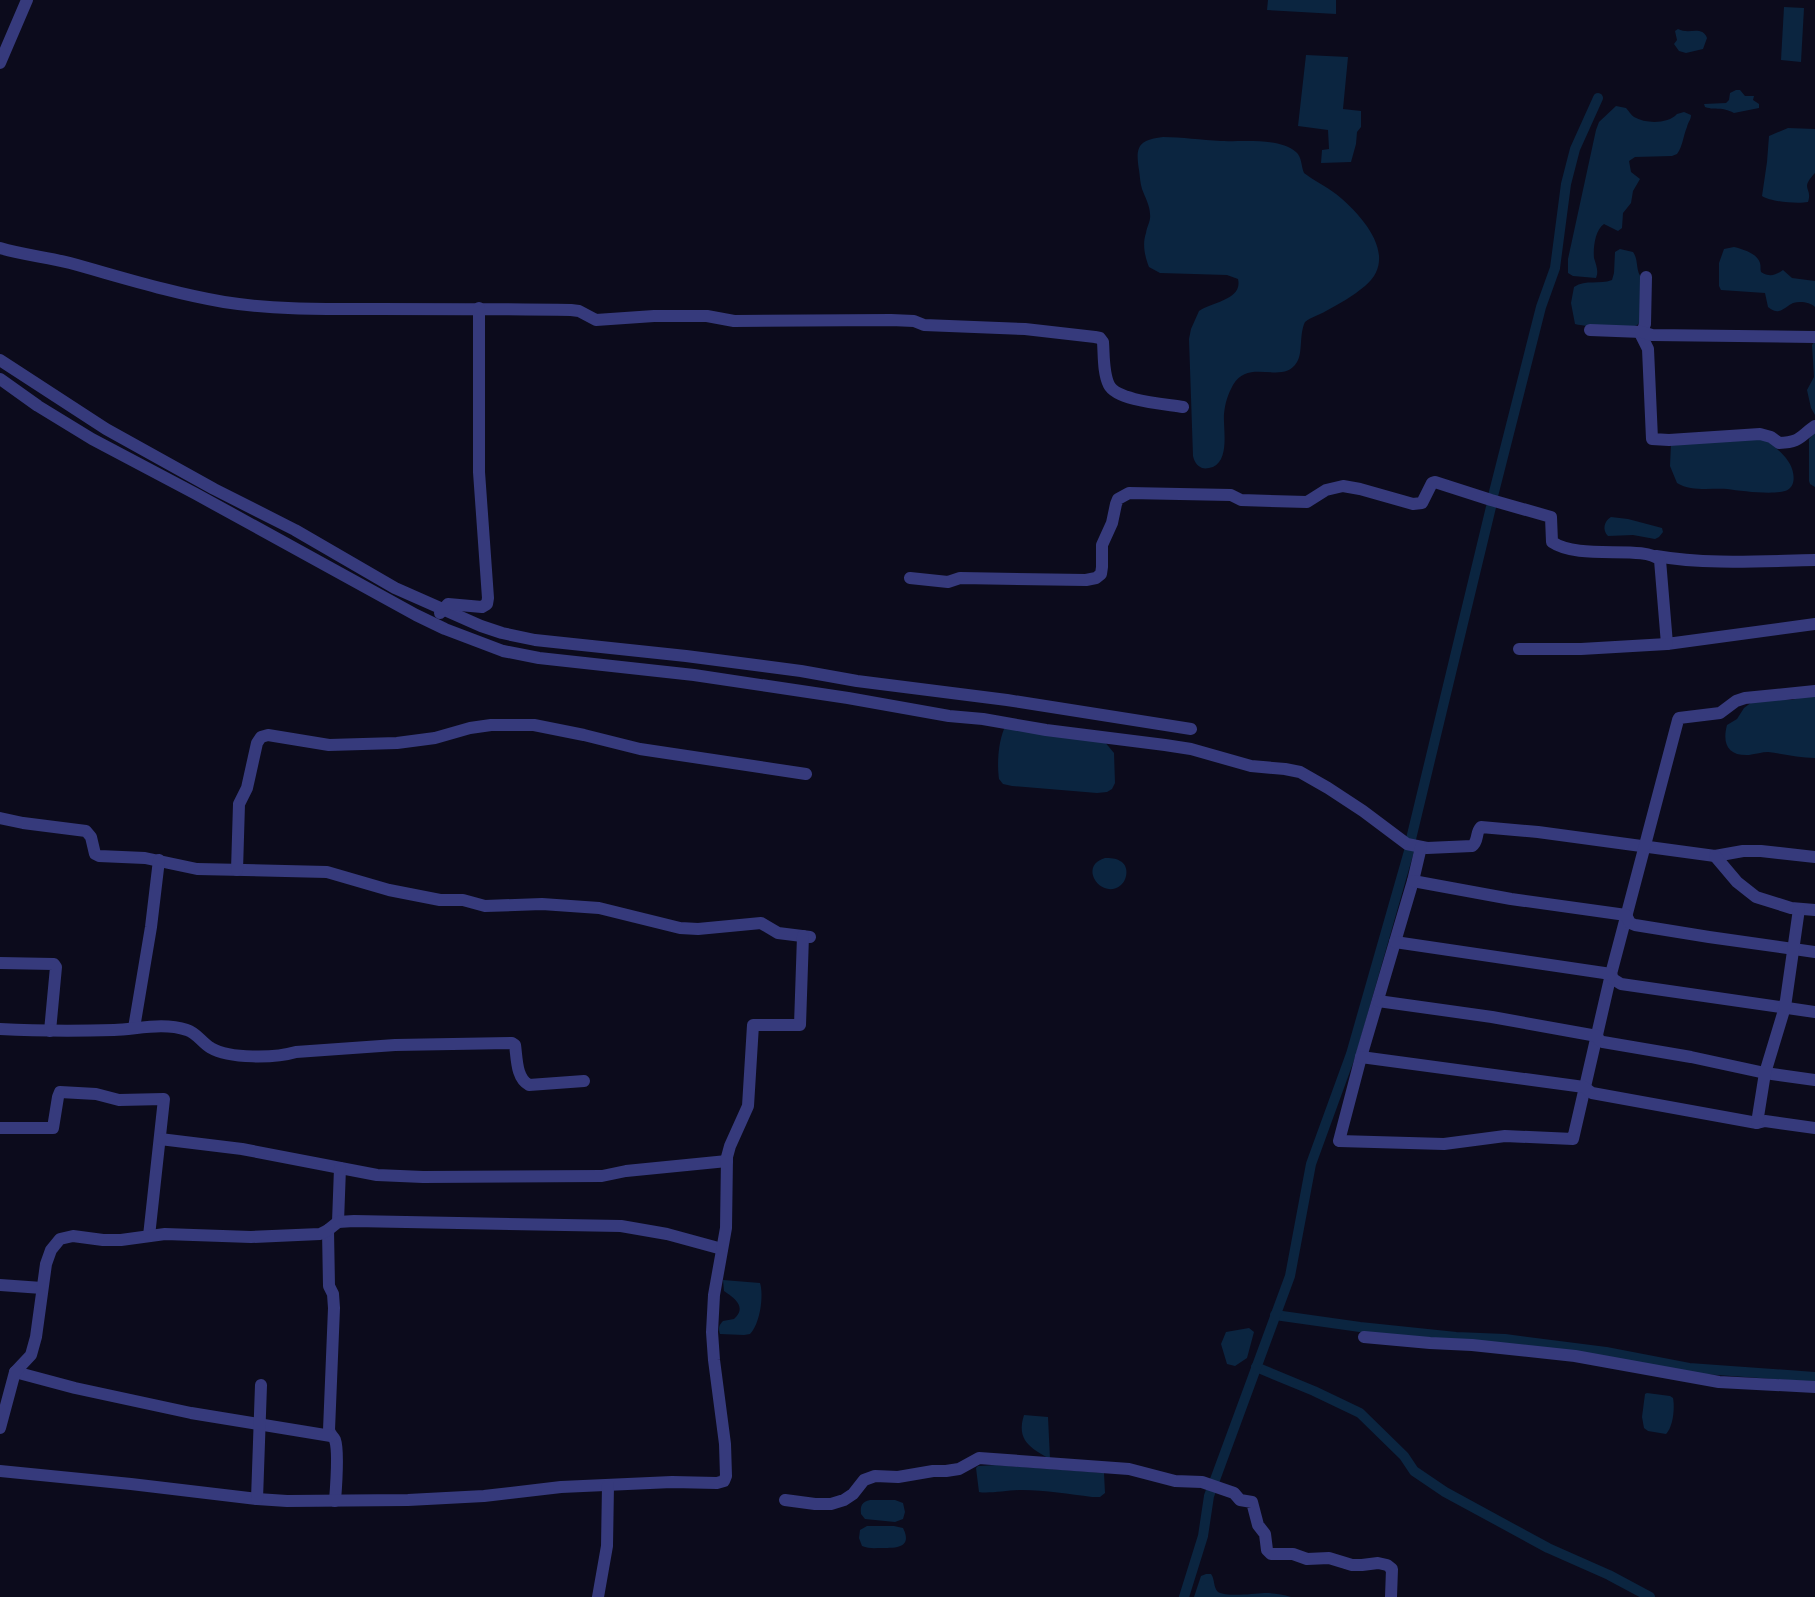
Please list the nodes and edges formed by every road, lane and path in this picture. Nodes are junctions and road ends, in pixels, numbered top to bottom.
1 (27, 0) edge
2 (0, 64) edge
3 (0, 248) edge
4 (1646, 277) dead end
5 (478, 308) junction
6 (1590, 330) dead end
7 (1642, 332) junction
8 (1815, 337) edge
9 (0, 360) edge
10 (0, 380) edge
11 (1183, 408) dead end
12 (1815, 426) edge
13 (1656, 556) junction
14 (1815, 560) edge
15 (910, 578) dead end
16 (443, 610) junction
17 (435, 624) junction
18 (1815, 624) edge
19 (1667, 644) junction
20 (1518, 649) dead end
21 (1815, 691) edge
22 (1191, 729) dead end
23 (806, 774) dead end
24 (0, 818) edge
25 (1646, 846) junction
26 (1421, 847) junction
27 (1715, 856) junction
28 (1815, 857) edge
29 (159, 860) junction
30 (237, 870) junction
31 (1413, 881) junction
32 (1799, 909) junction
33 (1815, 910) edge
34 (1626, 915) junction
35 (1395, 942) junction
36 (1794, 949) junction
37 (1815, 952) edge
38 (0, 963) edge
39 (1611, 974) junction
40 (1378, 1001) junction
41 (1785, 1007) junction
42 (1815, 1012) edge
43 (134, 1028) junction
44 (0, 1029) edge
45 (50, 1031) junction
46 (1597, 1036) junction
47 (1361, 1057) junction
48 (1765, 1073) junction
49 (1815, 1080) edge
50 (584, 1081) dead end
51 (1584, 1087) junction
52 (1757, 1123) junction
53 (0, 1128) edge
54 (1815, 1128) edge
55 (160, 1139) junction
56 (727, 1161) junction
57 (340, 1168) junction
58 (333, 1226) junction
59 (149, 1236) junction
60 (722, 1250) junction
61 (0, 1285) edge
62 (42, 1288) junction
63 (1364, 1337) dead end
64 (15, 1372) junction
65 (261, 1385) dead end
66 (1815, 1387) edge
67 (259, 1424) junction
68 (0, 1428) edge
69 (330, 1436) junction
70 (0, 1471) edge
71 (608, 1485) junction
72 (257, 1499) junction
73 (785, 1500) dead end
74 (336, 1501) junction
75 (598, 1597) edge
76 (1391, 1597) edge

1 - 2 street
3 - 5 street
4 - 7 street
5 - 11 street
5 - 16 street
6 - 7 street
7 - 8 street
7 - 12 street
9 - 16 street
10 - 17 street
13 - 14 street
13 - 15 street
13 - 19 street
16 - 17 street
16 - 22 street
17 - 26 street
18 - 19 street
19 - 20 street
21 - 25 street
23 - 30 street
24 - 29 street
25 - 26 street
25 - 27 street
25 - 34 street
26 - 31 street
27 - 28 street
27 - 32 street
29 - 30 street
29 - 43 street
30 - 56 street
31 - 34 street
31 - 35 street
32 - 33 street
32 - 36 street
34 - 36 street
34 - 39 street
35 - 39 street
35 - 40 street
36 - 37 street
36 - 41 street
38 - 45 street
39 - 41 street
39 - 46 street
40 - 46 street
40 - 47 street
41 - 42 street
41 - 48 street
43 - 45 street
43 - 50 street
44 - 45 street
46 - 48 street
46 - 51 street
47 - 51 street
47 - 51 street
48 - 49 street
48 - 52 street
51 - 52 street
52 - 54 street
53 - 55 street
55 - 57 street
55 - 59 street
56 - 57 street
56 - 60 street
57 - 58 street
58 - 59 street
58 - 60 street
58 - 69 street
59 - 62 street
60 - 71 street
61 - 62 street
62 - 64 street
63 - 66 street
64 - 67 street
64 - 68 street
65 - 67 street
67 - 69 street
67 - 72 street
69 - 74 street
70 - 72 street
71 - 74 street
71 - 75 street
72 - 74 street
73 - 76 street

